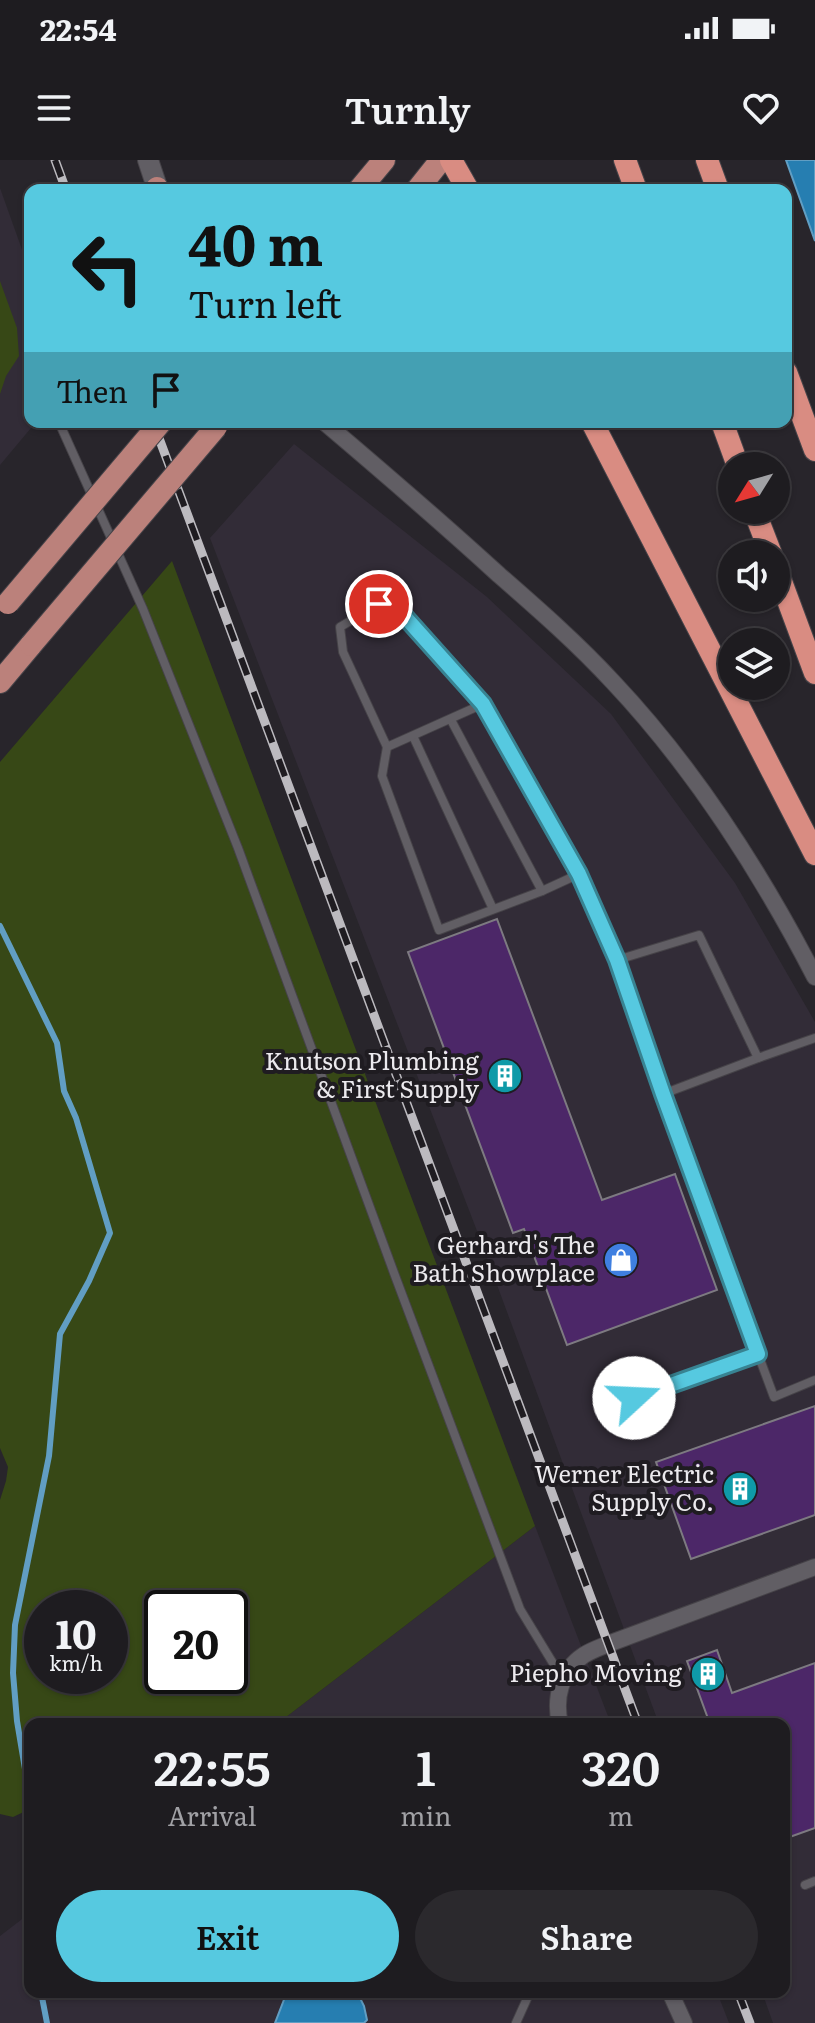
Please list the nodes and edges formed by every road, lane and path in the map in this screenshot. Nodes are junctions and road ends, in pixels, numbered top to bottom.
1 (148, 160) edge
2 (384, 160) edge
3 (441, 160) edge
4 (451, 160) edge
5 (625, 160) edge
6 (707, 160) edge
7 (156, 184) edge
8 (364, 184) edge
9 (422, 184) edge
10 (465, 184) edge
11 (634, 184) edge
12 (716, 184) edge
13 (792, 388) edge
14 (156, 428) edge
15 (215, 428) edge
16 (331, 428) edge
17 (595, 428) edge
18 (724, 428) edge
19 (62, 429) dead end
20 (815, 450) edge
21 (733, 452) edge
22 (790, 606) edge
23 (4, 608) edge
24 (815, 673) edge
25 (0, 682) edge
26 (483, 704) junction
27 (451, 720) junction
28 (413, 736) junction
29 (387, 747) junction
30 (815, 854) edge
31 (579, 874) junction
32 (542, 891) junction
33 (493, 909) junction
34 (617, 960) junction
35 (815, 977) edge
36 (815, 1038) edge
37 (758, 1058) junction
38 (663, 1094) junction
39 (758, 1354) junction
40 (815, 1380) edge
41 (634, 1398) dead end
42 (815, 1567) edge
43 (562, 1679) junction
44 (559, 1718) edge
45 (815, 1881) edge
46 (805, 1885) dead end
47 (527, 1998) edge
48 (673, 1998) edge
49 (516, 2023) edge
50 (684, 2023) edge

1 - 7 street
2 - 8 main road
3 - 9 main road
4 - 10 highway
5 - 11 highway
6 - 12 highway
13 - 20 highway
14 - 23 main road, bridge
15 - 25 main road, bridge
16 - 35 street
17 - 30 highway
18 - 21 highway
19 - 43 lane
22 - 24 highway
26 - 27 lane
26 - 29 lane
26 - 31 lane
27 - 28 lane
27 - 32 lane
28 - 29 lane
28 - 33 lane
29 - 33 lane
31 - 32 lane
31 - 34 lane
32 - 33 lane
34 - 37 lane
34 - 38 lane
36 - 37 lane
37 - 38 lane
38 - 39 lane
39 - 40 lane
39 - 41 lane
42 - 43 street
43 - 44 street
45 - 46 lane
47 - 49 lane
48 - 50 street

